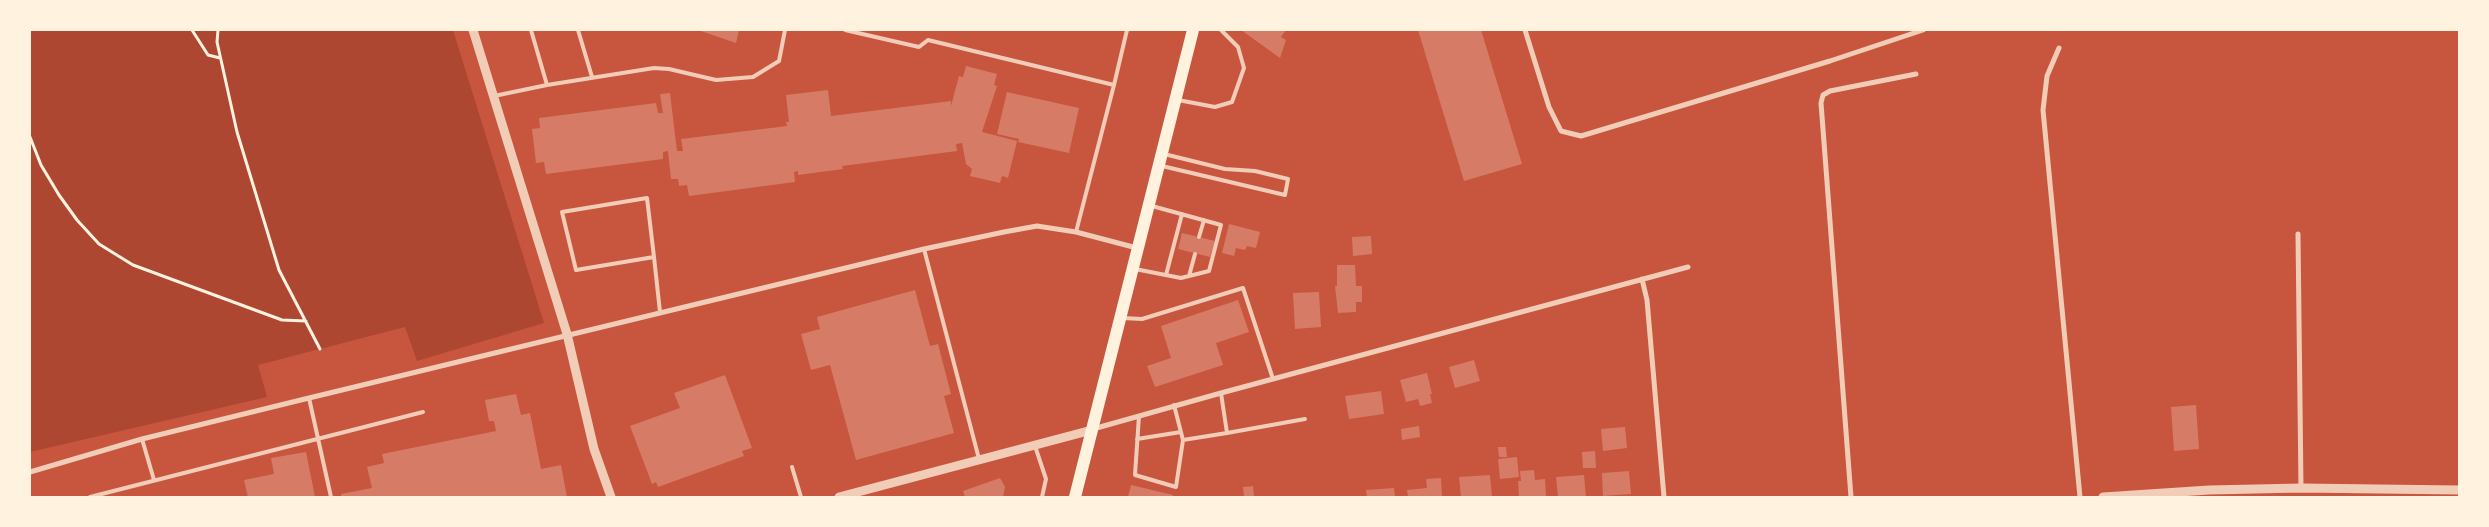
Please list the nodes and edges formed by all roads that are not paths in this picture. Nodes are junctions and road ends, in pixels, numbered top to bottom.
1 (473, 30) edge
2 (531, 30) edge
3 (578, 30) edge
4 (785, 30) edge
5 (845, 30) edge
6 (1127, 30) edge
7 (1193, 30) edge
8 (1220, 30) edge
9 (1525, 30) edge
10 (1923, 30) edge
11 (2059, 48) dead end
12 (1916, 74) dead end
13 (592, 77) junction
14 (547, 84) junction
15 (1114, 84) junction
16 (494, 96) junction
17 (1175, 99) junction
18 (1160, 159) junction
19 (1148, 205) junction
20 (1182, 214) junction
21 (1204, 220) junction
22 (1076, 232) junction
23 (2298, 234) dead end
24 (1199, 237) dead end
25 (924, 248) junction
26 (1138, 248) junction
27 (1195, 254) dead end
28 (654, 256) junction
29 (1688, 267) dead end
30 (1133, 268) junction
31 (1166, 275) junction
32 (1189, 276) junction
33 (1642, 279) junction
34 (660, 312) junction
35 (1120, 318) junction
36 (567, 334) junction
37 (1273, 379) junction
38 (1221, 392) junction
39 (309, 398) junction
40 (1174, 405) junction
41 (423, 412) dead end
42 (1139, 416) junction
43 (1305, 419) dead end
44 (1092, 430) junction
45 (1181, 432) junction
46 (1227, 433) junction
47 (142, 439) junction
48 (318, 439) junction
49 (1137, 439) junction
50 (1182, 440) junction
51 (1034, 444) junction
52 (979, 459) junction
53 (792, 467) dead end
54 (30, 472) edge
55 (154, 480) junction
56 (2301, 488) junction
57 (2459, 490) edge
58 (2209, 493) edge
59 (90, 497) edge
60 (331, 497) edge
61 (611, 497) edge
62 (801, 497) edge
63 (839, 497) edge
64 (1042, 497) edge
65 (1075, 497) edge
66 (1664, 497) edge
67 (1851, 497) edge
68 (2080, 497) edge
69 (2103, 497) edge

1 - 16 street
2 - 14 lane
3 - 13 lane
4 - 13 lane
5 - 15 lane
6 - 15 lane
7 - 17 main road
8 - 17 lane
9 - 10 street
11 - 68 street
12 - 67 street
13 - 14 lane
14 - 16 lane
15 - 22 lane
16 - 36 street
17 - 18 main road
18 - 18 lane
18 - 19 main road
19 - 20 lane
19 - 26 main road
20 - 21 lane
20 - 31 lane
21 - 24 lane
21 - 32 lane
22 - 25 street
22 - 26 street
23 - 56 street
25 - 34 street
25 - 52 lane
26 - 30 main road
27 - 32 lane
28 - 28 lane
28 - 34 lane
29 - 33 street
30 - 31 lane
30 - 35 main road
31 - 32 lane
33 - 37 street
33 - 66 street
34 - 36 street
35 - 37 lane
35 - 44 main road
36 - 39 street
36 - 61 street
37 - 38 street
38 - 40 street
38 - 46 lane
39 - 47 street
39 - 48 lane
40 - 42 street
40 - 45 lane
41 - 48 lane
42 - 44 street
42 - 49 lane
43 - 46 lane
44 - 51 street
44 - 65 main road
45 - 49 lane
45 - 50 lane
46 - 50 lane
47 - 54 street
47 - 55 lane
48 - 55 lane
48 - 60 lane
49 - 50 lane
51 - 52 street
51 - 64 lane
52 - 63 street
53 - 62 lane
55 - 59 lane
56 - 57 street
56 - 58 street
58 - 69 street

